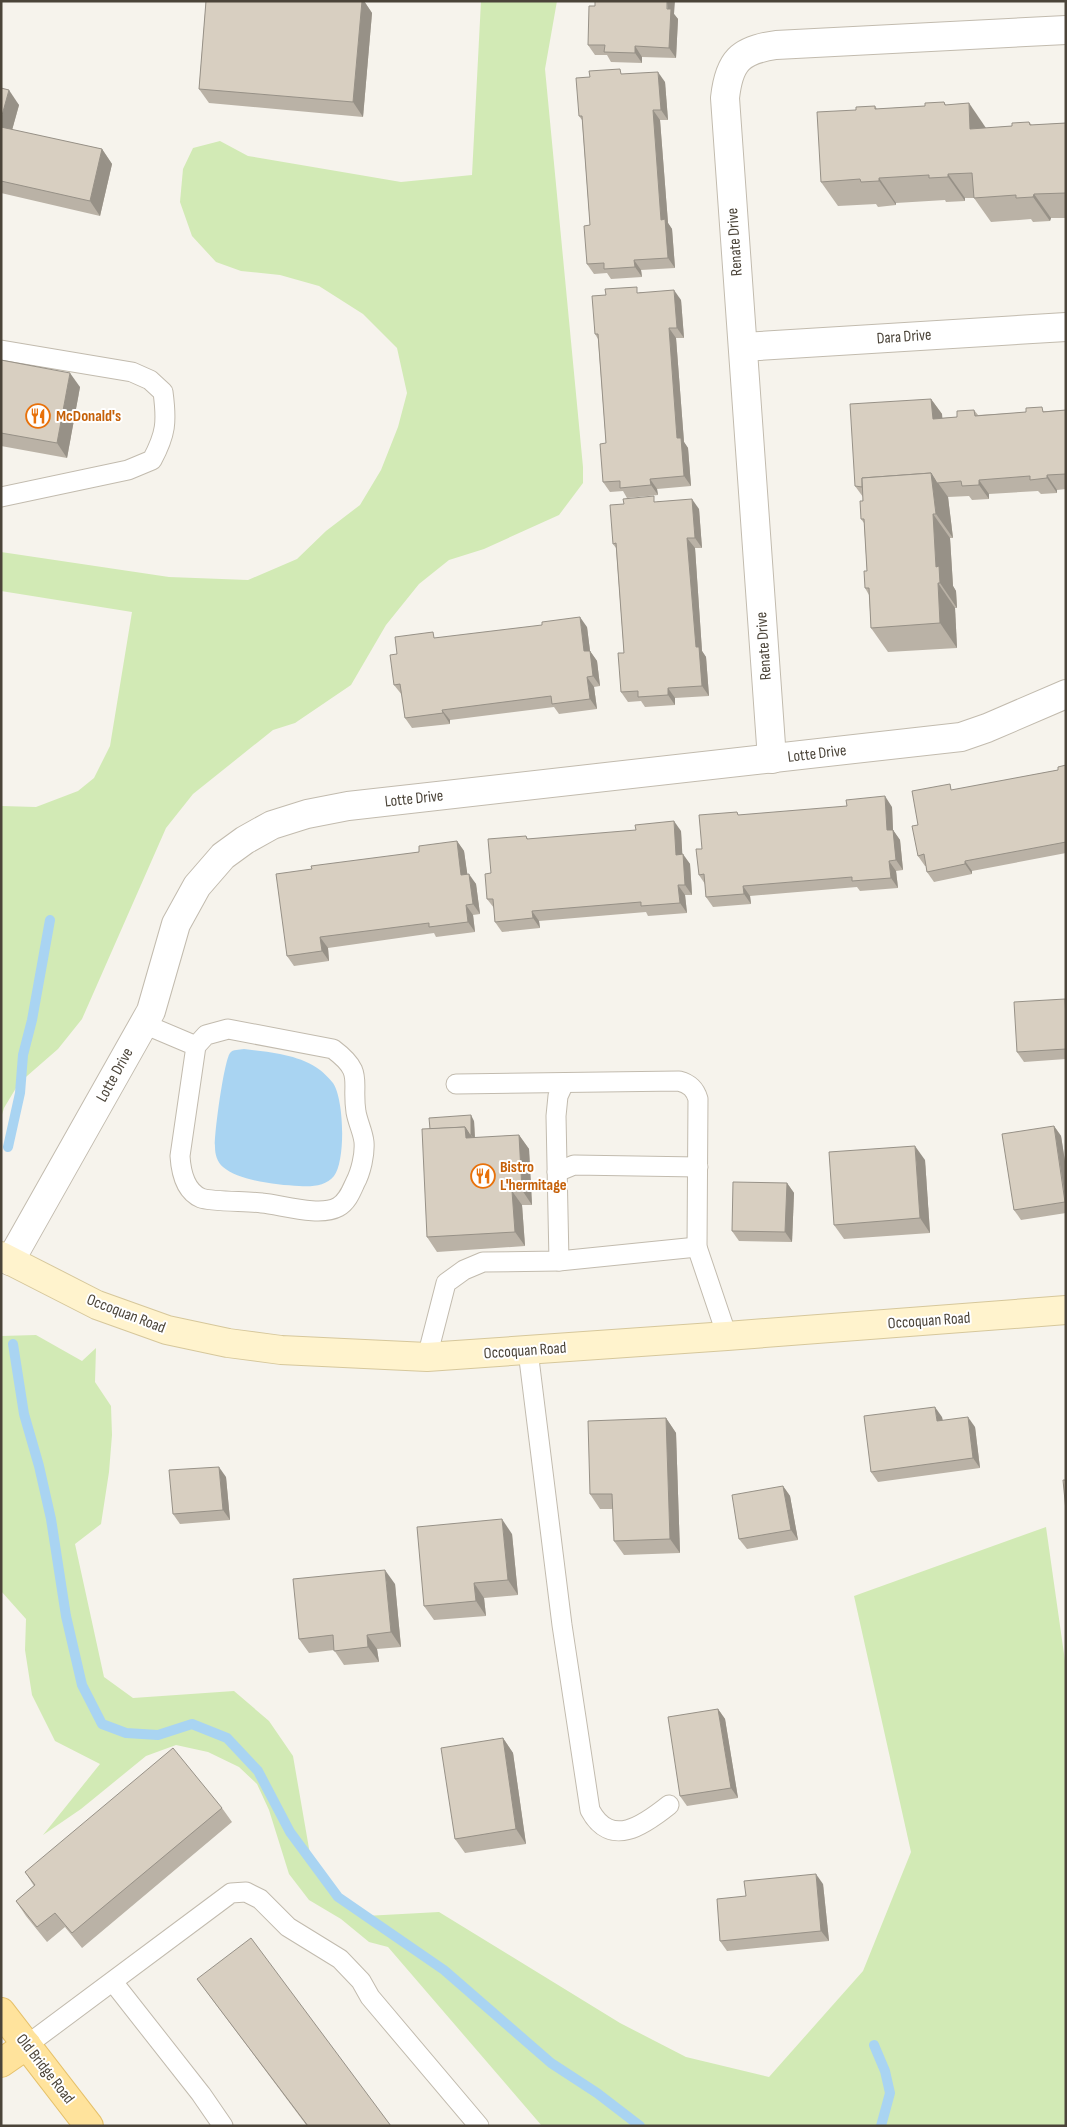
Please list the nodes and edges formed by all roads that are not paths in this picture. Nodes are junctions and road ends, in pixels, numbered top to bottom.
1 (1066, 30) edge
2 (1066, 327) edge
3 (743, 347) junction
4 (1, 350) edge
5 (1, 497) edge
6 (1066, 694) edge
7 (772, 759) junction
8 (144, 1024) junction
9 (196, 1046) junction
10 (564, 1083) junction
11 (456, 1084) dead end
12 (698, 1167) junction
13 (557, 1172) junction
14 (697, 1247) junction
15 (559, 1261) junction
16 (4, 1264) edge
17 (1066, 1310) edge
18 (728, 1336) junction
19 (528, 1351) junction
20 (427, 1357) junction
21 (670, 1805) dead end
22 (113, 1982) junction
23 (1, 2012) edge
24 (27, 2045) junction
25 (1, 2063) edge
26 (89, 2126) edge
27 (223, 2126) edge
28 (479, 2126) edge

1 - 3 street, Renate Drive
2 - 3 street, Dara Drive
3 - 7 street, Renate Drive
4 - 5 lane
6 - 7 street, Lotte Drive
7 - 8 street, Lotte Drive
8 - 9 lane
8 - 16 street, Lotte Drive
9 - 9 lane
10 - 11 lane
10 - 12 lane
10 - 13 lane
12 - 13 lane
12 - 14 lane
13 - 15 lane
14 - 15 lane
14 - 18 lane
15 - 20 lane
16 - 20 street, Occoquan Road
17 - 18 street, Occoquan Road
18 - 19 street, Occoquan Road
19 - 20 street, Occoquan Road
19 - 21 lane
22 - 24 lane
22 - 27 lane
22 - 28 lane
23 - 24 main road, Old Bridge Road
24 - 25 main road
24 - 26 main road, Old Bridge Road

